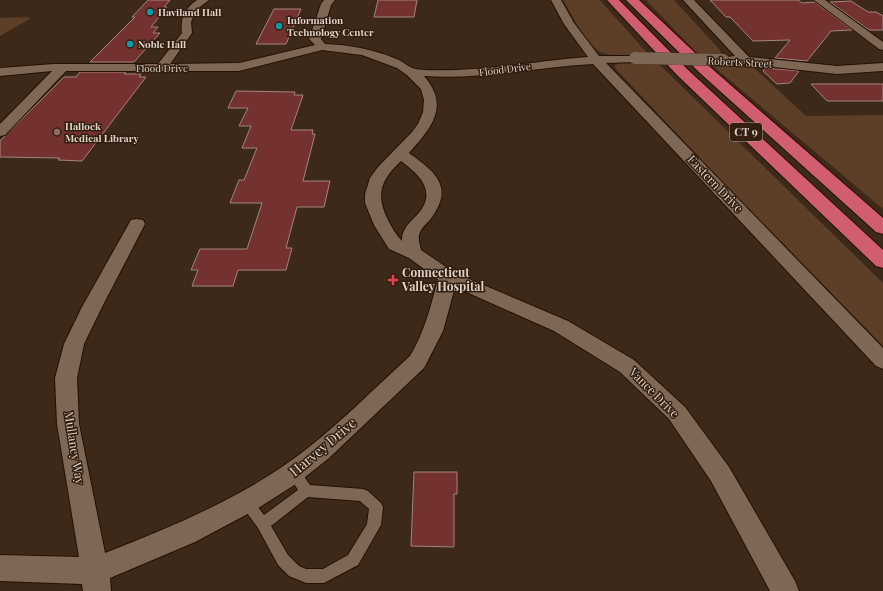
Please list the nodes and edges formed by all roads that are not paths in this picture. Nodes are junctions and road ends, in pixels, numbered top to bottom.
1 (204, 0) edge
2 (330, 0) edge
3 (556, 0) edge
4 (613, 0) edge
5 (632, 0) edge
6 (688, 0) edge
7 (819, 0) edge
8 (322, 47) junction
9 (883, 47) edge
10 (596, 60) junction
11 (745, 60) junction
12 (883, 67) edge
13 (62, 68) junction
14 (161, 68) junction
15 (0, 72) edge
16 (414, 72) junction
17 (0, 132) edge
18 (400, 154) junction
19 (137, 224) dead end
20 (883, 228) edge
21 (413, 253) junction
22 (883, 261) edge
23 (448, 277) junction
24 (883, 361) edge
25 (293, 472) junction
26 (306, 491) junction
27 (246, 502) junction
28 (263, 524) junction
29 (0, 568) edge
30 (96, 581) edge
31 (785, 591) edge

1 - 14 street
2 - 8 street
3 - 10 street, Eastern Drive
4 - 22 highway, CT 9
5 - 20 highway, CT 9
6 - 11 street
7 - 9 street
8 - 14 street, Flood Drive
8 - 16 street
10 - 11 street, Roberts Street, bridge
10 - 16 street, Flood Drive
10 - 24 street, Eastern Drive
11 - 12 street, Roberts Street
13 - 14 street, Flood Drive
13 - 15 street, Flood Drive
13 - 17 street
16 - 18 street
18 - 21 street
18 - 21 street
19 - 30 street, Mullaney Way
21 - 23 street
23 - 25 street, Harvey Drive
23 - 31 street, Vance Drive
25 - 26 lane
25 - 27 street, Harvey Drive
26 - 28 lane
26 - 28 lane
27 - 28 lane
27 - 30 street, Harvey Drive
29 - 30 street

